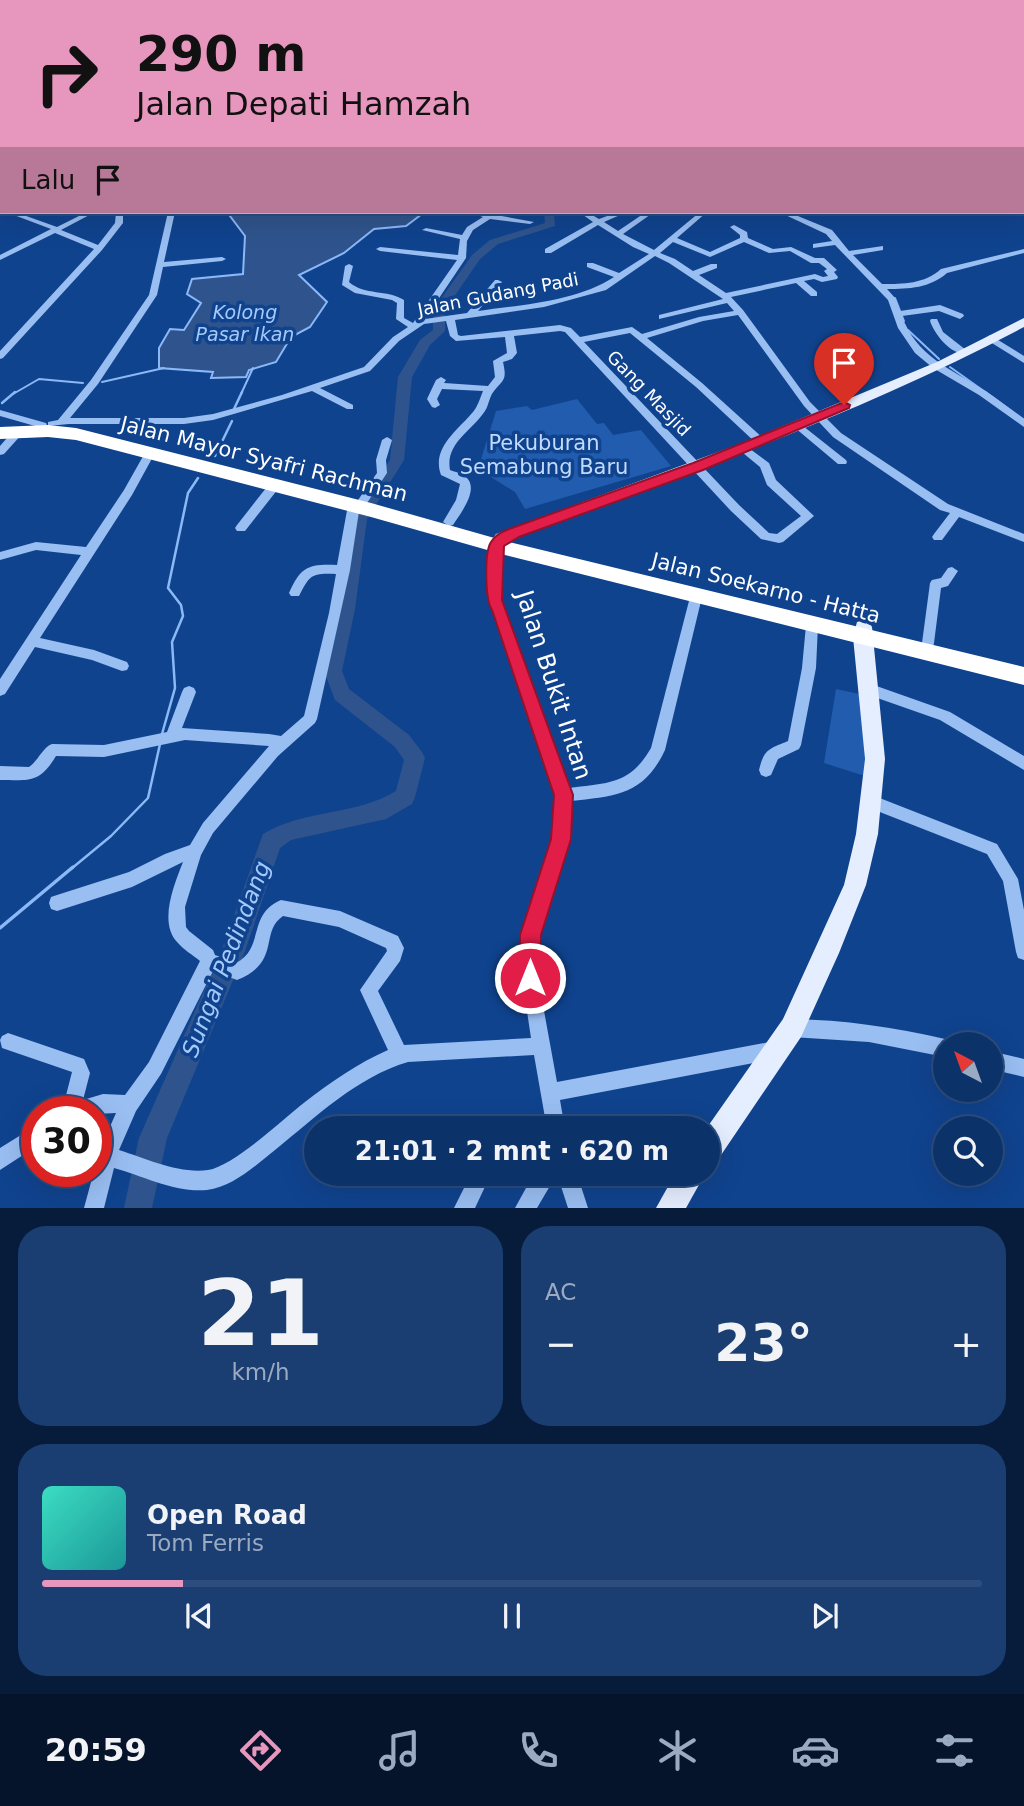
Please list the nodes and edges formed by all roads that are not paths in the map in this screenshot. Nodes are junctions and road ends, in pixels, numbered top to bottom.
1 (15, 214) edge
2 (88, 214) edge
3 (119, 214) edge
4 (171, 214) edge
5 (480, 214) edge
6 (491, 214) edge
7 (585, 214) edge
8 (619, 214) edge
9 (648, 214) edge
10 (698, 214) edge
11 (787, 214) edge
12 (487, 216) junction
13 (519, 219) junction
14 (530, 222) dead end
15 (598, 222) junction
16 (734, 227) dead end
17 (57, 229) junction
18 (426, 230) dead end
19 (513, 230) dead end
20 (618, 234) junction
21 (464, 238) junction
22 (672, 239) junction
23 (744, 239) junction
24 (838, 242) junction
25 (816, 246) dead end
26 (99, 248) junction
27 (880, 248) dead end
28 (380, 249) dead end
29 (548, 251) dead end
30 (1024, 251) edge
31 (655, 253) junction
32 (852, 254) junction
33 (0, 258) edge
34 (462, 258) junction
35 (222, 259) dead end
36 (161, 265) junction
37 (590, 265) dead end
38 (349, 266) dead end
39 (715, 267) dead end
40 (694, 274) junction
41 (622, 277) junction
42 (798, 280) junction
43 (498, 282) dead end
44 (885, 287) junction
45 (814, 294) dead end
46 (727, 298) junction
47 (740, 312) junction
48 (901, 314) junction
49 (469, 316) junction
50 (960, 316) dead end
51 (663, 317) dead end
52 (449, 318) junction
53 (934, 321) dead end
54 (1024, 323) edge
55 (415, 325) junction
56 (509, 334) junction
57 (642, 337) junction
58 (990, 338) junction
59 (578, 340) junction
60 (963, 352) junction
61 (0, 356) edge
62 (1024, 360) edge
63 (936, 366) junction
64 (313, 387) junction
65 (490, 389) junction
66 (435, 405) dead end
67 (350, 407) dead end
68 (0, 413) edge
69 (818, 416) junction
70 (52, 423) junction
71 (798, 425) junction
72 (1024, 425) edge
73 (103, 428) junction
74 (6, 431) edge
75 (387, 440) dead end
76 (760, 441) junction
77 (743, 448) junction
78 (0, 453) edge
79 (150, 453) junction
80 (842, 462) dead end
81 (698, 466) junction
82 (274, 486) junction
83 (365, 504) junction
84 (956, 513) junction
85 (449, 522) junction
86 (241, 528) dead end
87 (938, 537) dead end
88 (1024, 538) edge
89 (505, 541) junction
90 (89, 552) junction
91 (0, 556) edge
92 (344, 570) junction
93 (953, 571) dead end
94 (295, 593) dead end
95 (696, 597) junction
96 (812, 625) junction
97 (863, 632) junction
98 (31, 641) junction
99 (928, 643) junction
100 (122, 666) dead end
101 (1024, 666) edge
102 (1024, 676) edge
103 (868, 689) junction
104 (0, 690) edge
105 (189, 692) dead end
106 (166, 737) junction
107 (282, 744) junction
108 (1024, 764) edge
109 (766, 770) dead end
110 (0, 773) edge
111 (564, 795) junction
112 (872, 802) junction
113 (195, 850) junction
114 (57, 903) dead end
115 (1021, 910) edge
116 (1024, 952) edge
117 (223, 967) junction
118 (792, 1028) junction
119 (8, 1042) dead end
120 (540, 1046) junction
121 (933, 1046) edge
122 (778, 1050) junction
123 (399, 1054) junction
124 (1003, 1063) edge
125 (1024, 1068) edge
126 (549, 1093) junction
127 (76, 1096) edge
128 (112, 1103) edge
129 (129, 1104) junction
130 (553, 1116) edge
131 (720, 1132) edge
132 (112, 1144) edge
133 (21, 1145) edge
134 (112, 1157) edge
135 (0, 1160) edge
136 (137, 1164) joint
137 (475, 1186) edge
138 (539, 1186) edge
139 (571, 1186) edge
140 (684, 1186) edge
141 (99, 1187) edge
142 (94, 1208) edge
143 (464, 1208) edge
144 (525, 1208) edge
145 (579, 1208) edge
146 (670, 1208) edge

1 - 17 street
2 - 17 street
3 - 26 street
4 - 36 street
5 - 12 street
6 - 12 street
7 - 15 street
8 - 15 street
9 - 20 street
10 - 22 street, Jalan Gudang Padi
11 - 24 street
12 - 13 street
12 - 21 street
13 - 14 street
13 - 19 street
15 - 20 street
15 - 29 street
16 - 23 street
17 - 26 street
17 - 33 street
18 - 21 street
20 - 31 street
21 - 34 street
22 - 23 street
22 - 31 street, Jalan Gudang Padi
23 - 42 street
24 - 25 street
24 - 32 street
26 - 61 street
27 - 32 street
28 - 34 street
30 - 44 street
31 - 40 street
31 - 41 street, Jalan Gudang Padi
32 - 44 street
34 - 55 street
35 - 36 street
36 - 70 street
37 - 41 street
38 - 55 street
39 - 40 street
40 - 46 street
41 - 49 street, Jalan Gudang Padi
42 - 45 street
42 - 46 street
43 - 49 street
44 - 48 street
46 - 47 street
46 - 51 street
47 - 57 street
47 - 69 street
48 - 50 street
48 - 63 street
49 - 52 street, Jalan Gudang Padi
52 - 55 street, Jalan Gudang Padi
52 - 56 street
53 - 60 street
54 - 58 main road
55 - 64 street, Jalan Gudang Padi
56 - 59 street
56 - 65 street
57 - 59 street
57 - 76 street
58 - 60 main road
58 - 62 street
59 - 81 street, Gang Masjid
60 - 63 main road
63 - 69 main road
63 - 72 street
64 - 67 street
64 - 73 street, Jalan Gudang Padi
65 - 66 street
65 - 85 street
68 - 70 street
69 - 71 main road
69 - 84 street
70 - 73 highway, Jalan Mayor Syafri Rachman
70 - 74 highway, Jalan Mayor Syafri Rachman
71 - 76 main road
71 - 80 street
73 - 83 highway, Jalan Mayor Syafri Rachman
74 - 78 street
74 - 79 highway, Jalan Mayor Syafri Rachman
75 - 83 street
76 - 77 main road
77 - 81 main road
77 - 81 street, Gang Masjid
79 - 82 highway, Jalan Mayor Syafri Rachman
79 - 90 street
81 - 89 main road
82 - 83 highway, Jalan Mayor Syafri Rachman
82 - 86 street
83 - 85 highway, Jalan Mayor Syafri Rachman
83 - 89 highway, Jalan Mayor Syafri Rachman
83 - 92 street
84 - 87 street
84 - 88 street
85 - 89 highway, Jalan Mayor Syafri Rachman
89 - 95 highway, Jalan Soekarno - Hatta
89 - 97 highway, Jalan Soekarno - Hatta
89 - 111 street, Jalan Bukit Intan
90 - 91 street
90 - 98 street
92 - 94 street
92 - 107 street
93 - 99 street
95 - 96 highway, Jalan Soekarno - Hatta
95 - 111 street
96 - 97 highway, Jalan Soekarno - Hatta
96 - 109 street
97 - 99 highway, Jalan Soekarno - Hatta
97 - 102 highway, Jalan Soekarno - Hatta
97 - 103 main road
98 - 100 street
98 - 104 street
99 - 101 highway, Jalan Soekarno - Hatta
103 - 108 street
103 - 112 main road
105 - 106 street
106 - 107 street
106 - 110 street
107 - 113 street
111 - 120 street, Jalan Bukit Intan
112 - 115 street
112 - 118 main road
113 - 114 street
113 - 117 street
115 - 116 street
117 - 123 street
117 - 129 street
118 - 121 street
118 - 122 main road
119 - 127 street
120 - 123 street
120 - 126 street, Jalan Bukit Intan
122 - 126 street
122 - 131 main road
123 - 136 street
124 - 125 street
126 - 130 street, Jalan Bukit Intan
128 - 129 street
129 - 132 street
133 - 135 street
134 - 136 street
137 - 143 street
138 - 144 street
139 - 145 street
140 - 146 main road
141 - 142 street

